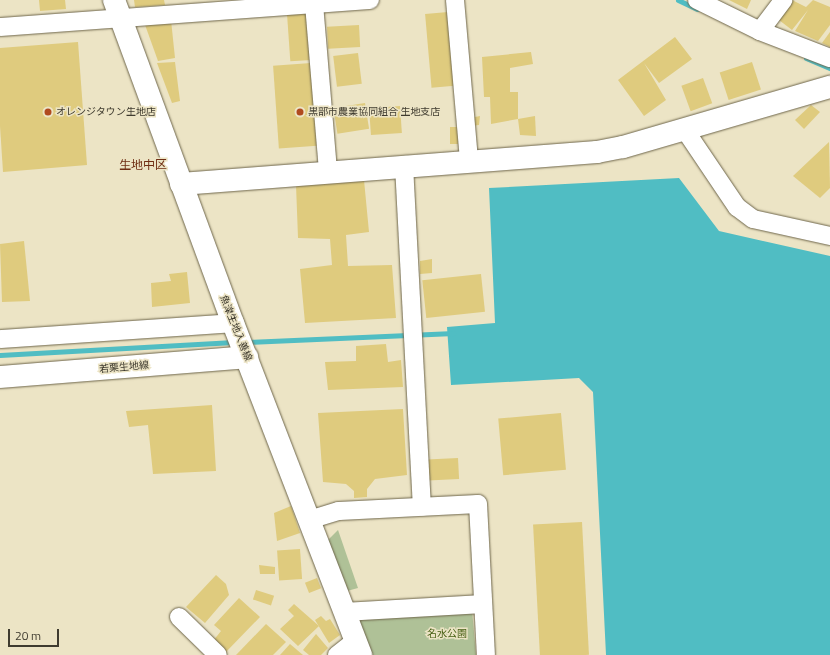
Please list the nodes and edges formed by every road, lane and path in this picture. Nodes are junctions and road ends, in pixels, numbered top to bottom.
1 (370, 0) edge
2 (454, 0) edge
3 (697, 0) edge
4 (783, 0) edge
5 (263, 4) edge
6 (314, 4) junction
7 (117, 9) edge
8 (0, 27) edge
9 (760, 31) junction
10 (830, 58) edge
11 (830, 88) edge
12 (685, 130) junction
13 (469, 160) junction
14 (404, 165) junction
15 (328, 171) junction
16 (181, 184) junction
17 (830, 236) edge
18 (233, 323) junction
19 (0, 339) edge
20 (247, 357) junction
21 (0, 377) edge
22 (422, 507) junction
23 (309, 520) junction
24 (484, 604) junction
25 (344, 612) junction
26 (179, 617) dead end
27 (358, 648) edge
28 (218, 655) edge
29 (337, 655) edge
30 (486, 655) edge

1 - 6 street
2 - 13 street
3 - 9 street
4 - 9 street
5 - 6 street
5 - 7 street
6 - 15 street
7 - 8 street
7 - 16 main road, 魚津生地入善線
9 - 10 street
11 - 12 main road
12 - 13 main road
12 - 17 street
13 - 14 main road
14 - 15 main road
14 - 22 street
15 - 16 main road
16 - 18 main road, 魚津生地入善線
18 - 19 street
18 - 20 main road, 魚津生地入善線
20 - 21 main road, 若栗生地線
20 - 23 main road, 魚津生地入善線
22 - 23 street
22 - 24 street
23 - 25 main road, 魚津生地入善線
24 - 25 street
24 - 30 street
25 - 27 main road, 魚津生地入善線
26 - 28 street
27 - 29 street

